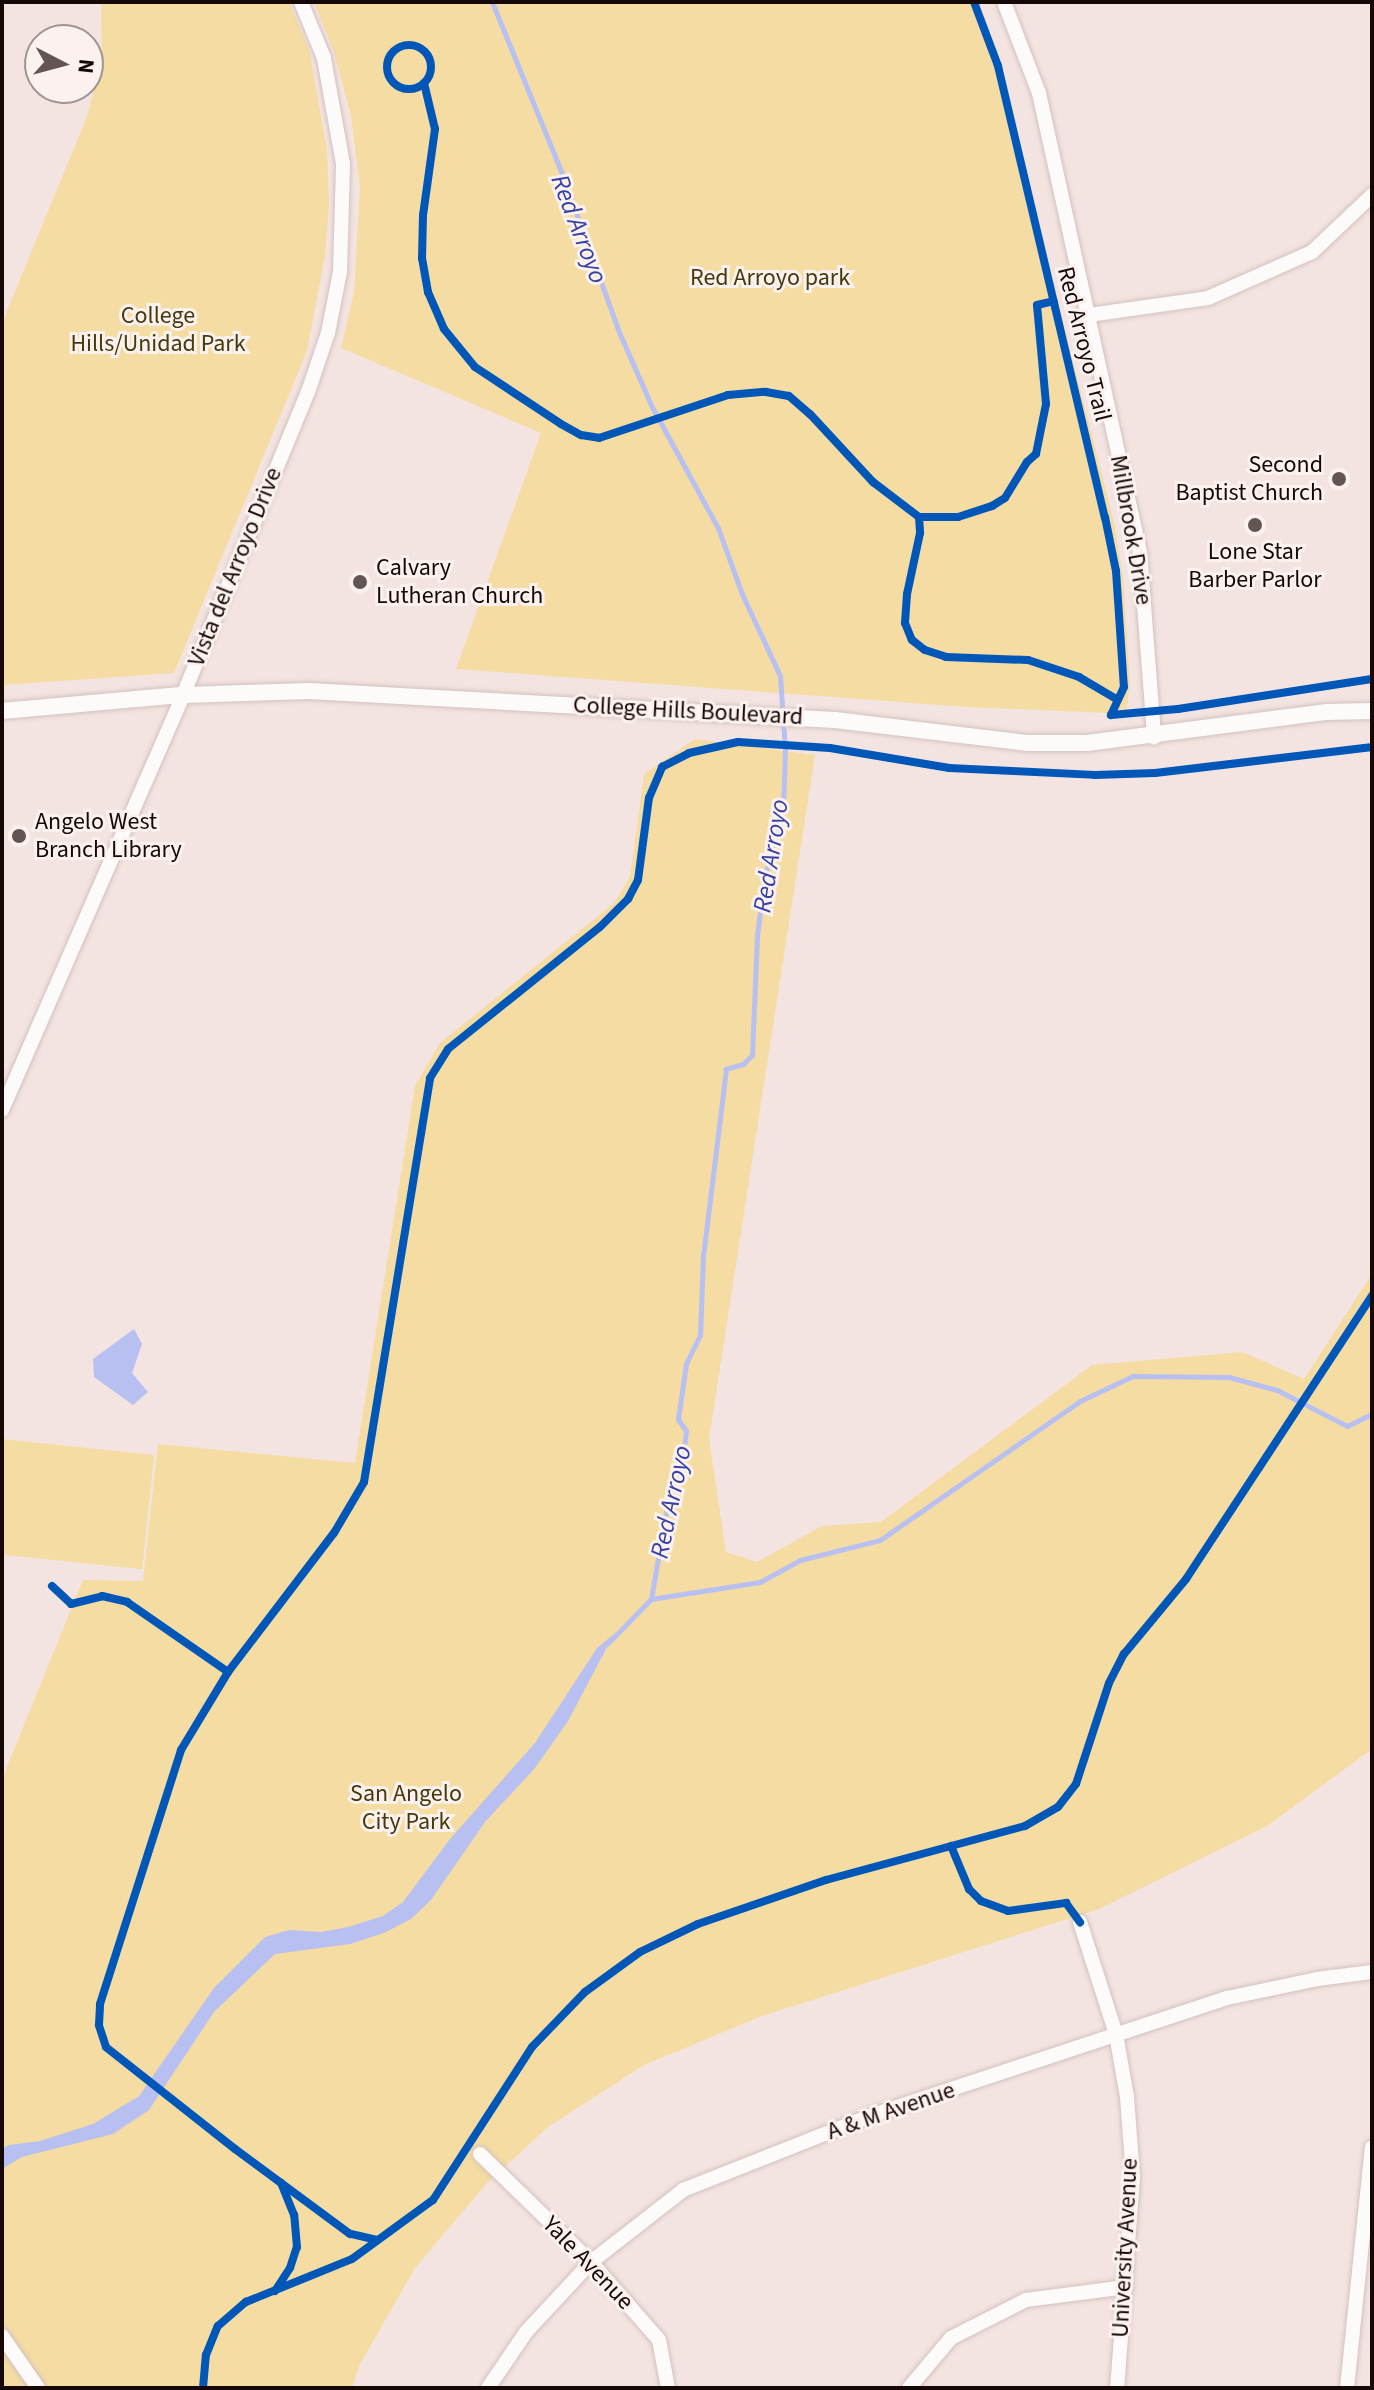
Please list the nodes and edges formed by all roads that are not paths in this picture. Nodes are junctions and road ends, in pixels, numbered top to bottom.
1 (301, 2) edge
2 (1004, 2) edge
3 (1372, 195) edge
4 (1089, 315) junction
5 (183, 695) junction
6 (2, 711) edge
7 (1372, 711) edge
8 (1154, 737) junction
9 (2, 1110) edge
10 (1080, 1922) dead end
11 (1372, 1972) edge
12 (1116, 2034) junction
13 (1372, 2147) edge
14 (480, 2154) dead end
15 (591, 2262) junction
16 (1126, 2287) junction
17 (2, 2336) edge
18 (38, 2388) edge
19 (488, 2388) edge
20 (668, 2388) edge
21 (909, 2388) edge
22 (1117, 2388) edge
23 (1347, 2388) edge

1 - 5 street, Vista del Arroyo Drive
2 - 4 street, Millbrook Drive
3 - 4 street
4 - 8 street, Millbrook Drive
5 - 6 street, College Hills Boulevard
5 - 8 street, College Hills Boulevard
5 - 9 street, Vista del Arroyo Drive
7 - 8 street, College Hills Boulevard
10 - 12 street, University Avenue
11 - 12 street, A & M Avenue
12 - 15 street, A & M Avenue
12 - 16 street, University Avenue
13 - 23 street
14 - 15 street, Yale Avenue
15 - 19 street, A & M Avenue
15 - 20 street, Yale Avenue
16 - 21 street
16 - 22 street, University Avenue
17 - 18 street

